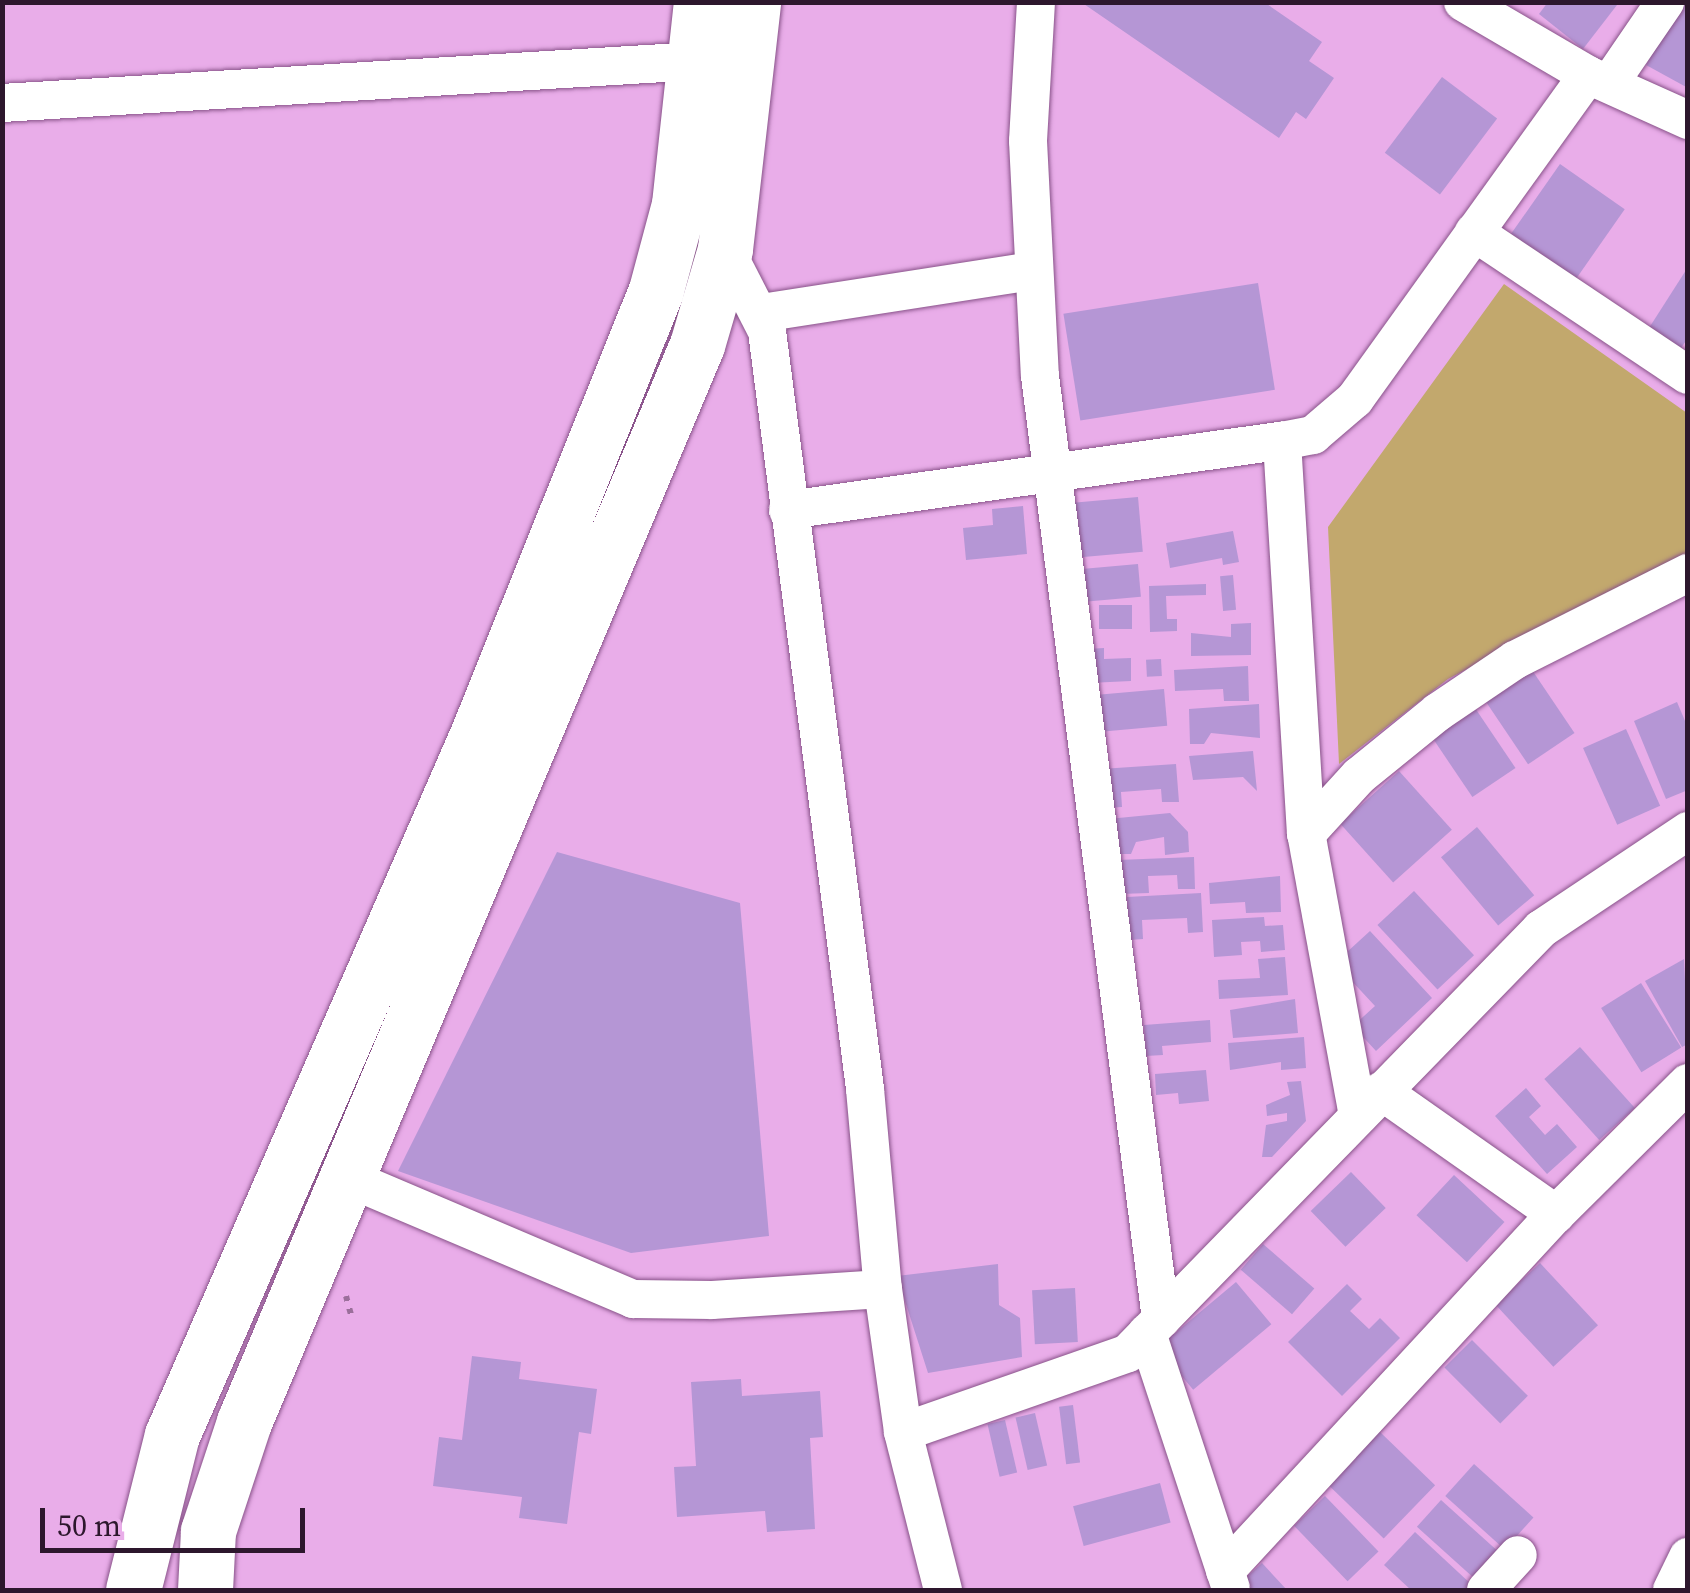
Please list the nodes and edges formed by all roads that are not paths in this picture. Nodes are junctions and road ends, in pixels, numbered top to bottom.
1 (701, 2) edge
2 (752, 2) edge
3 (1036, 2) edge
4 (1463, 2) edge
5 (1665, 2) edge
6 (696, 61) junction
7 (1600, 78) junction
8 (2, 104) edge
9 (1688, 120) edge
10 (1474, 232) junction
11 (724, 249) junction
12 (1032, 272) junction
13 (761, 313) junction
14 (1688, 375) edge
15 (1282, 441) junction
16 (1052, 469) junction
17 (788, 510) junction
18 (1688, 573) edge
19 (1688, 831) edge
20 (1306, 834) junction
21 (1688, 1083) edge
22 (1370, 1103) junction
23 (348, 1178) junction
24 (1556, 1214) junction
25 (883, 1288) junction
26 (1154, 1326) junction
27 (903, 1432) junction
28 (1518, 1554) dead end
29 (1688, 1557) edge
30 (1229, 1581) edge
31 (133, 1590) edge
32 (205, 1590) edge
33 (944, 1590) edge
34 (1486, 1590) edge
35 (1672, 1590) edge

1 - 6 main road
2 - 11 main road
3 - 12 street
4 - 7 street
5 - 7 street
6 - 8 street
6 - 31 main road
7 - 9 street
7 - 10 street
10 - 14 street
10 - 15 street
11 - 13 street
11 - 23 main road
12 - 13 street
12 - 16 street
13 - 17 street
15 - 16 street
15 - 20 street
16 - 17 street
16 - 26 street
17 - 25 street
18 - 20 street
19 - 22 street
20 - 22 street
21 - 24 street
22 - 24 street
22 - 26 street
23 - 25 street
23 - 32 main road
24 - 30 street
25 - 27 street
26 - 27 street
26 - 30 street
27 - 33 street
28 - 34 street
29 - 35 street

